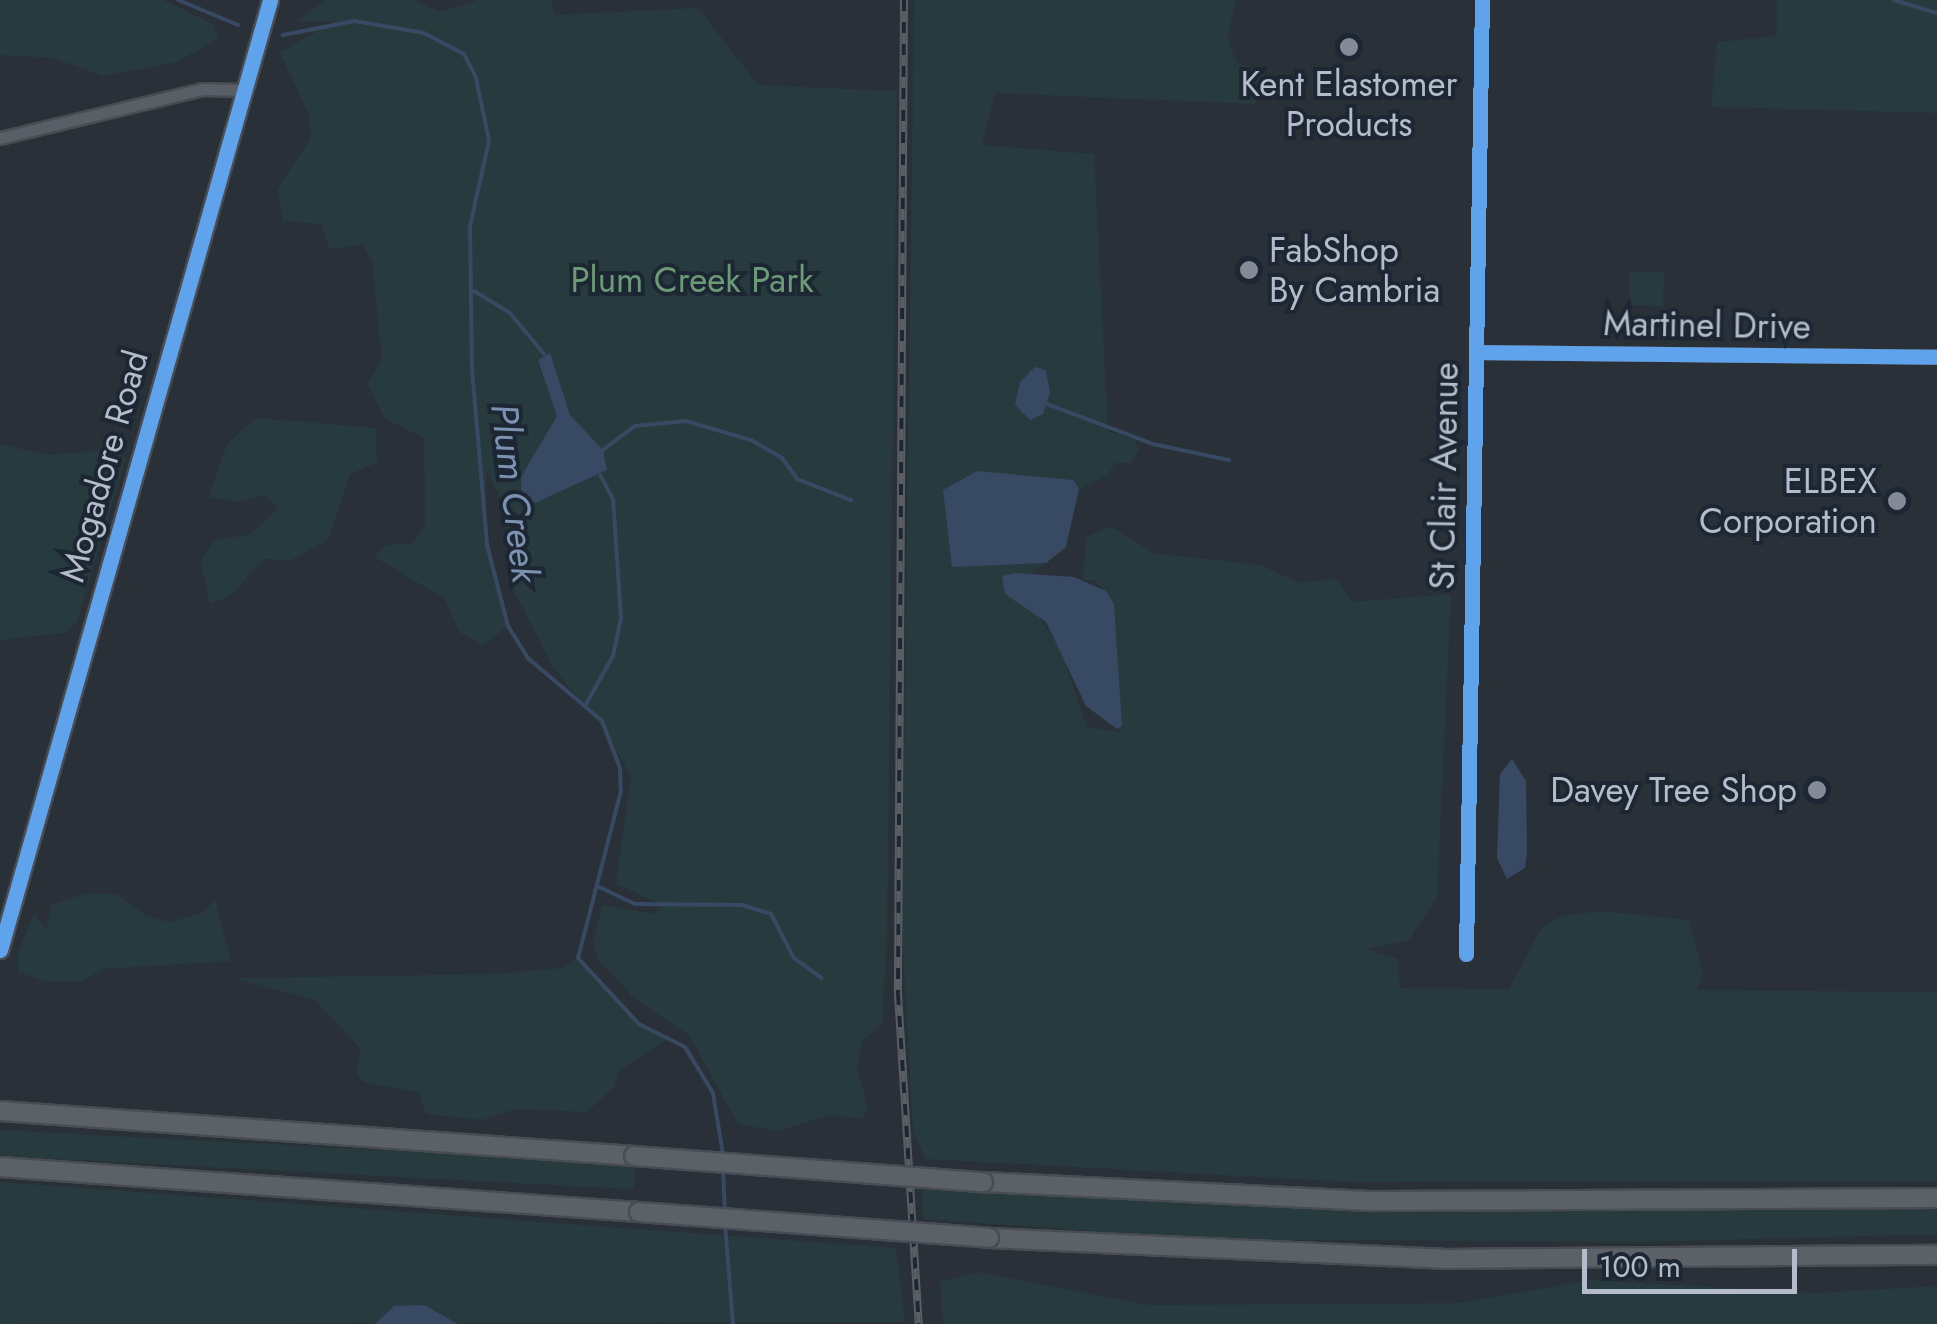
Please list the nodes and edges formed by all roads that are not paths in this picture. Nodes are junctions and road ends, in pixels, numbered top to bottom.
1 (270, 0) edge
2 (1482, 0) edge
3 (243, 90) junction
4 (0, 138) edge
5 (1477, 352) junction
6 (1937, 357) edge
7 (0, 950) edge
8 (1466, 954) dead end
9 (0, 1111) edge
10 (0, 1167) edge
11 (1937, 1198) edge
12 (1937, 1256) edge

1 - 3 street, Mogadore Road
2 - 5 street, St Clair Avenue
3 - 4 street
3 - 7 street, Mogadore Road
5 - 6 street, Martinel Drive
5 - 8 street, St Clair Avenue
9 - 11 main road, bridge
10 - 12 main road, bridge

